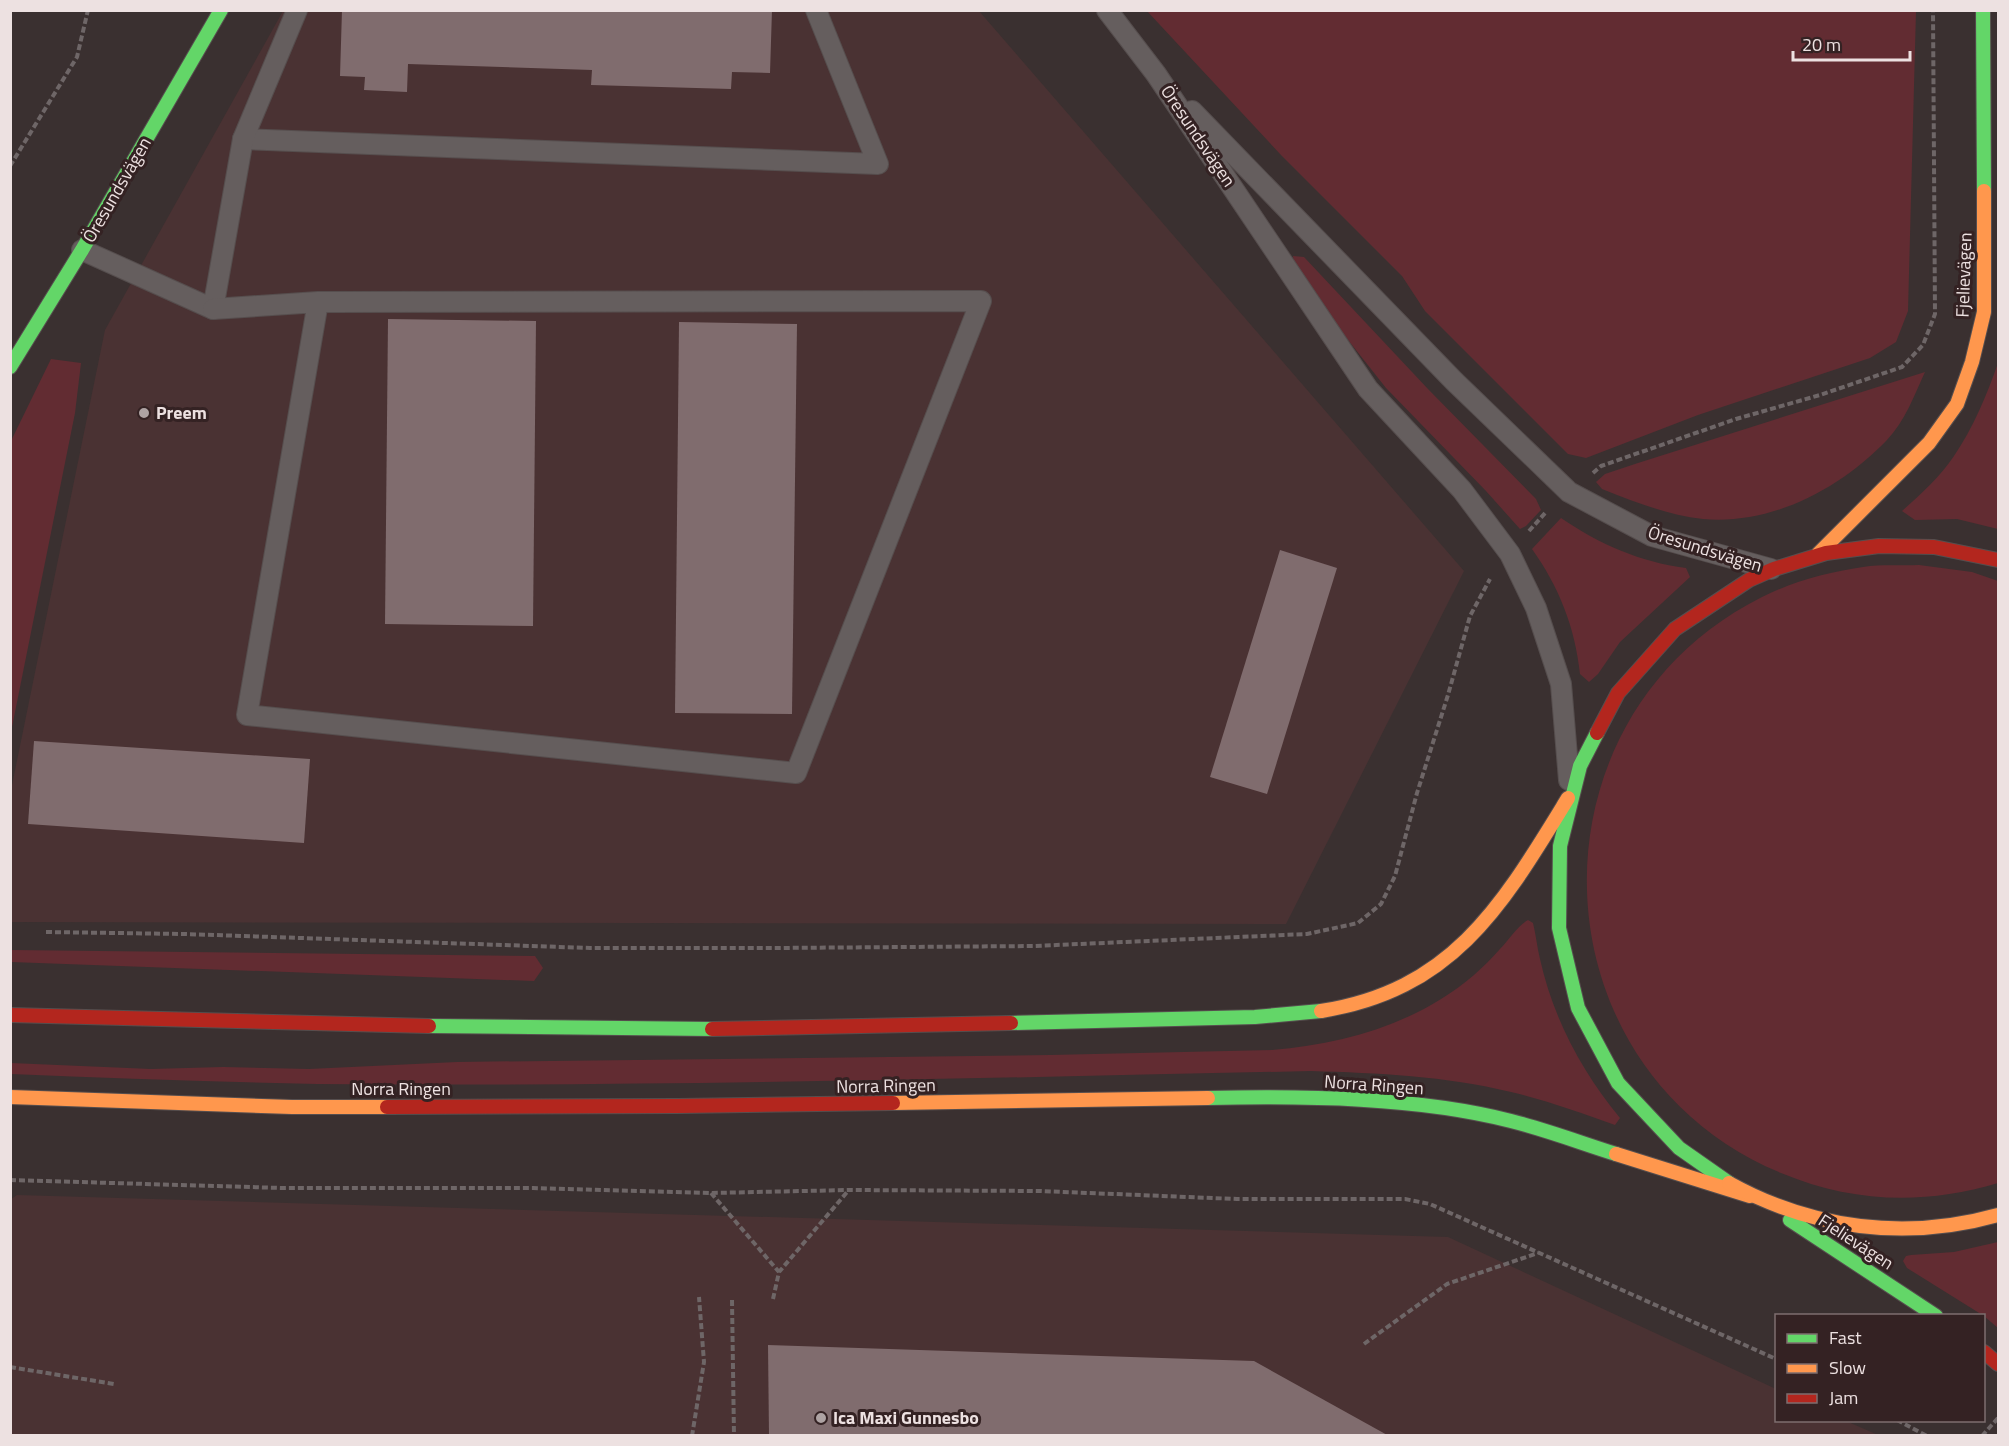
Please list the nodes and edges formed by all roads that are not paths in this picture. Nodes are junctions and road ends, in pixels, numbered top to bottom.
1 (221, 10) edge
2 (297, 10) edge
3 (816, 10) edge
4 (1107, 10) edge
5 (1983, 10) edge
6 (1156, 74) junction
7 (243, 139) junction
8 (82, 250) junction
9 (318, 302) junction
10 (213, 309) junction
11 (10, 368) edge
12 (1818, 554) junction
13 (1998, 560) edge
14 (1770, 569) junction
15 (1569, 795) junction
16 (10, 1015) edge
17 (10, 1097) edge
18 (1753, 1197) junction
19 (1998, 1215) edge
20 (1933, 1314) edge
21 (1985, 1354) edge
22 (1998, 1364) edge

1 - 8 main road, Öresundsvägen
2 - 7 lane
3 - 7 lane
4 - 6 lane
5 - 12 main road, Fjelievägen
6 - 14 lane, Öresundsvägen
6 - 15 lane, Öresundsvägen
7 - 10 lane
8 - 10 lane
8 - 11 main road, Öresundsvägen
9 - 9 lane
9 - 10 lane
12 - 13 main road
12 - 14 main road
14 - 15 main road
15 - 16 main road
15 - 18 main road
17 - 18 main road, Norra Ringen
18 - 19 main road
18 - 20 main road, Fjelievägen
21 - 22 main road

